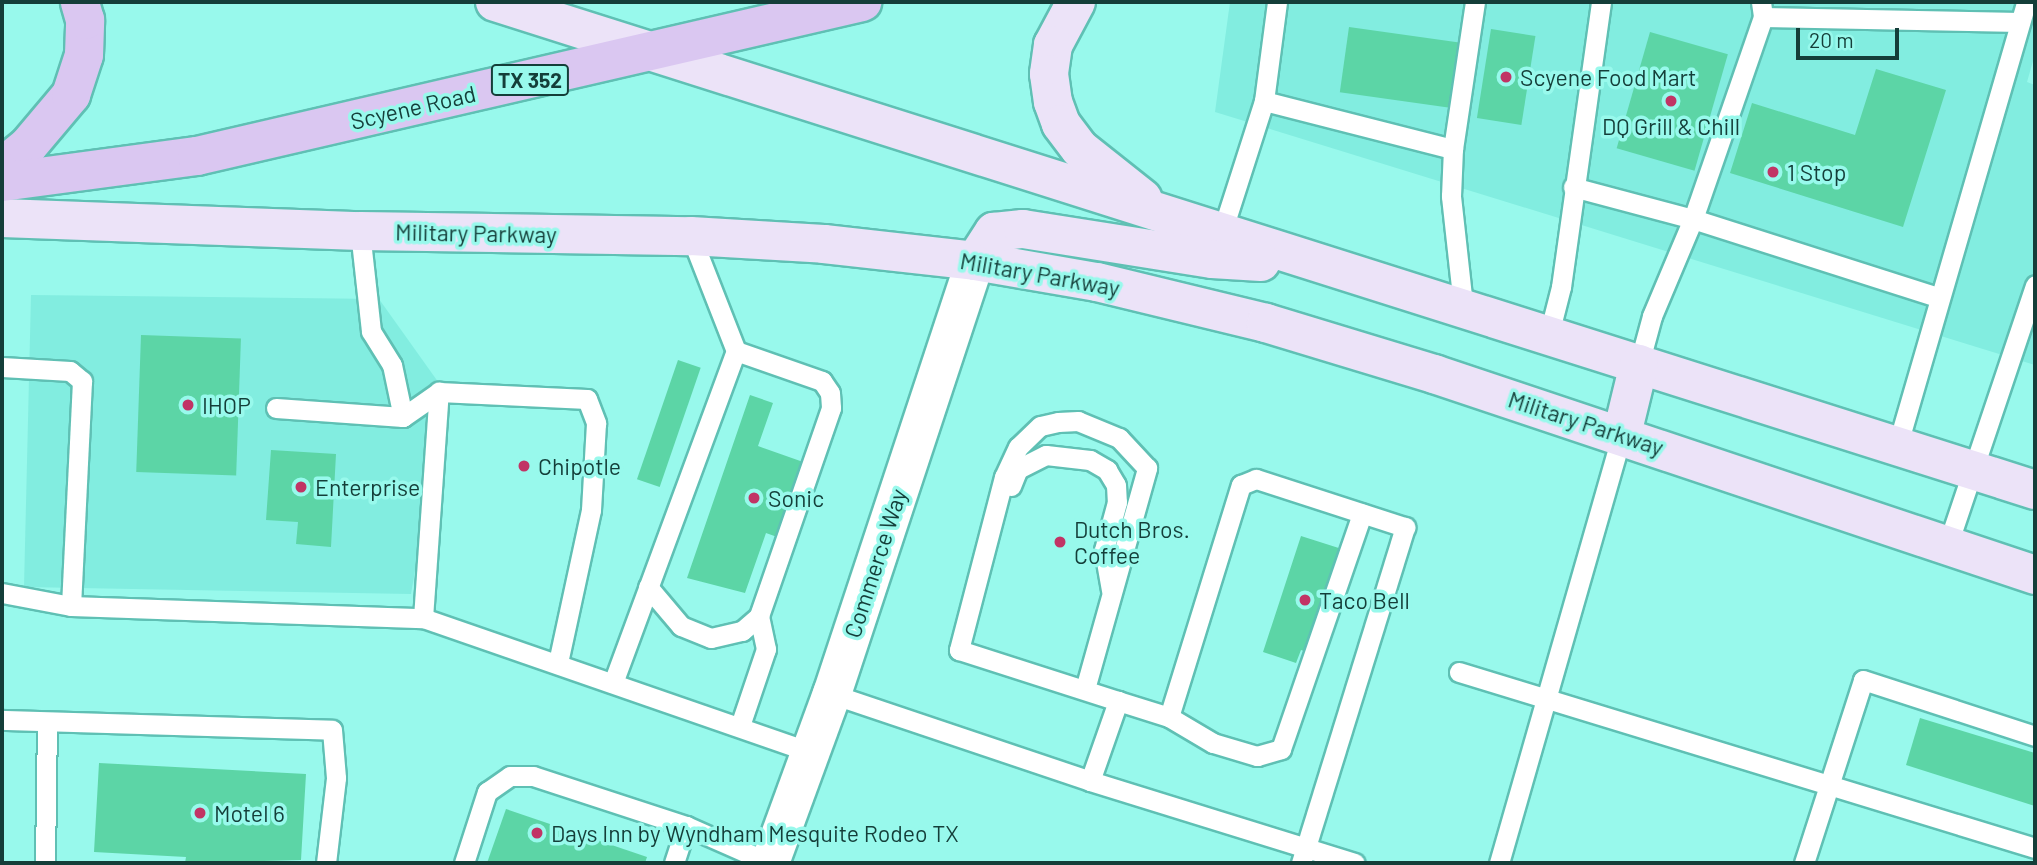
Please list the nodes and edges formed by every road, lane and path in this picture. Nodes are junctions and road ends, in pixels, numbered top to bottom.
1 (80, 2) edge
2 (495, 2) edge
3 (862, 2) edge
4 (1076, 2) edge
5 (1277, 2) edge
6 (1475, 2) edge
7 (1601, 2) edge
8 (2025, 2) edge
9 (1762, 9) edge
10 (2020, 22) junction
11 (653, 52) junction
12 (1264, 102) junction
13 (1453, 149) junction
14 (2, 167) edge
15 (2, 182) edge
16 (1573, 187) junction
17 (1164, 215) junction
18 (2, 218) edge
19 (1693, 219) junction
20 (360, 232) junction
21 (691, 236) junction
22 (1217, 247) junction
23 (975, 261) junction
24 (2035, 285) edge
25 (1940, 298) junction
26 (1463, 305) junction
27 (1549, 334) junction
28 (2028, 334) edge
29 (736, 351) junction
30 (1639, 364) junction
31 (2, 367) edge
32 (439, 392) junction
33 (276, 408) dead end
34 (402, 417) junction
35 (1622, 434) junction
36 (1897, 447) junction
37 (1974, 471) junction
38 (2035, 490) edge
39 (1362, 514) junction
40 (993, 529) junction
41 (1948, 544) junction
42 (2035, 575) edge
43 (648, 587) junction
44 (2, 593) edge
45 (1112, 595) junction
46 (71, 606) junction
47 (760, 616) junction
48 (423, 618) junction
49 (558, 662) junction
50 (1458, 672) dead end
51 (613, 683) junction
52 (1086, 689) junction
53 (832, 694) junction
54 (1548, 699) junction
55 (1118, 701) junction
56 (1170, 717) junction
57 (2, 720) edge
58 (47, 723) junction
59 (740, 726) junction
60 (2035, 736) edge
61 (810, 752) junction
62 (1090, 781) junction
63 (1829, 786) junction
64 (686, 826) junction
65 (2035, 848) edge
66 (1303, 856) edge
67 (45, 863) edge
68 (326, 863) edge
69 (464, 863) edge
70 (674, 863) edge
71 (770, 863) edge
72 (1355, 863) edge
73 (1499, 863) edge
74 (1804, 863) edge

1 - 14 main road
2 - 11 main road
3 - 11 main road, Scyene Road / TX 352
4 - 17 main road
5 - 12 lane
6 - 13 lane
7 - 16 lane
8 - 10 lane
9 - 10 lane
9 - 19 lane
10 - 25 lane
11 - 15 main road, Scyene Road / TX 352
11 - 17 main road
12 - 13 lane
12 - 22 lane
13 - 26 lane
16 - 19 lane
16 - 27 lane
17 - 22 main road
18 - 20 main road, Military Parkway
19 - 25 lane
19 - 30 lane
20 - 21 main road, Military Parkway
20 - 34 lane
21 - 23 main road, Military Parkway
21 - 29 lane
22 - 23 main road
22 - 26 main road
23 - 35 main road, Military Parkway
23 - 53 street, Commerce Way
24 - 28 lane
25 - 36 lane
26 - 27 main road
27 - 30 main road
28 - 37 lane
29 - 43 lane
29 - 47 lane
30 - 35 main road
30 - 36 main road
31 - 46 lane
32 - 34 lane
32 - 48 lane
32 - 49 lane
33 - 34 lane
35 - 41 main road, Military Parkway
35 - 54 lane
36 - 37 main road
37 - 38 main road
37 - 41 lane
39 - 56 lane
39 - 56 lane
39 - 66 lane
40 - 45 lane
40 - 45 lane
40 - 52 lane
41 - 42 main road, Military Parkway
43 - 47 lane
43 - 51 lane
44 - 46 lane
45 - 52 lane
46 - 48 lane
47 - 59 lane
48 - 49 lane
49 - 51 lane
50 - 54 lane
51 - 59 lane
52 - 55 lane
53 - 61 street, Commerce Way
53 - 62 lane
54 - 63 lane
54 - 73 lane
55 - 56 lane
55 - 62 lane
57 - 58 lane
58 - 67 lane
58 - 68 lane
59 - 61 lane
60 - 63 lane
61 - 71 street, Commerce Way
62 - 66 lane
63 - 65 lane
63 - 74 lane
64 - 69 lane
64 - 70 lane
64 - 71 lane
66 - 72 lane

